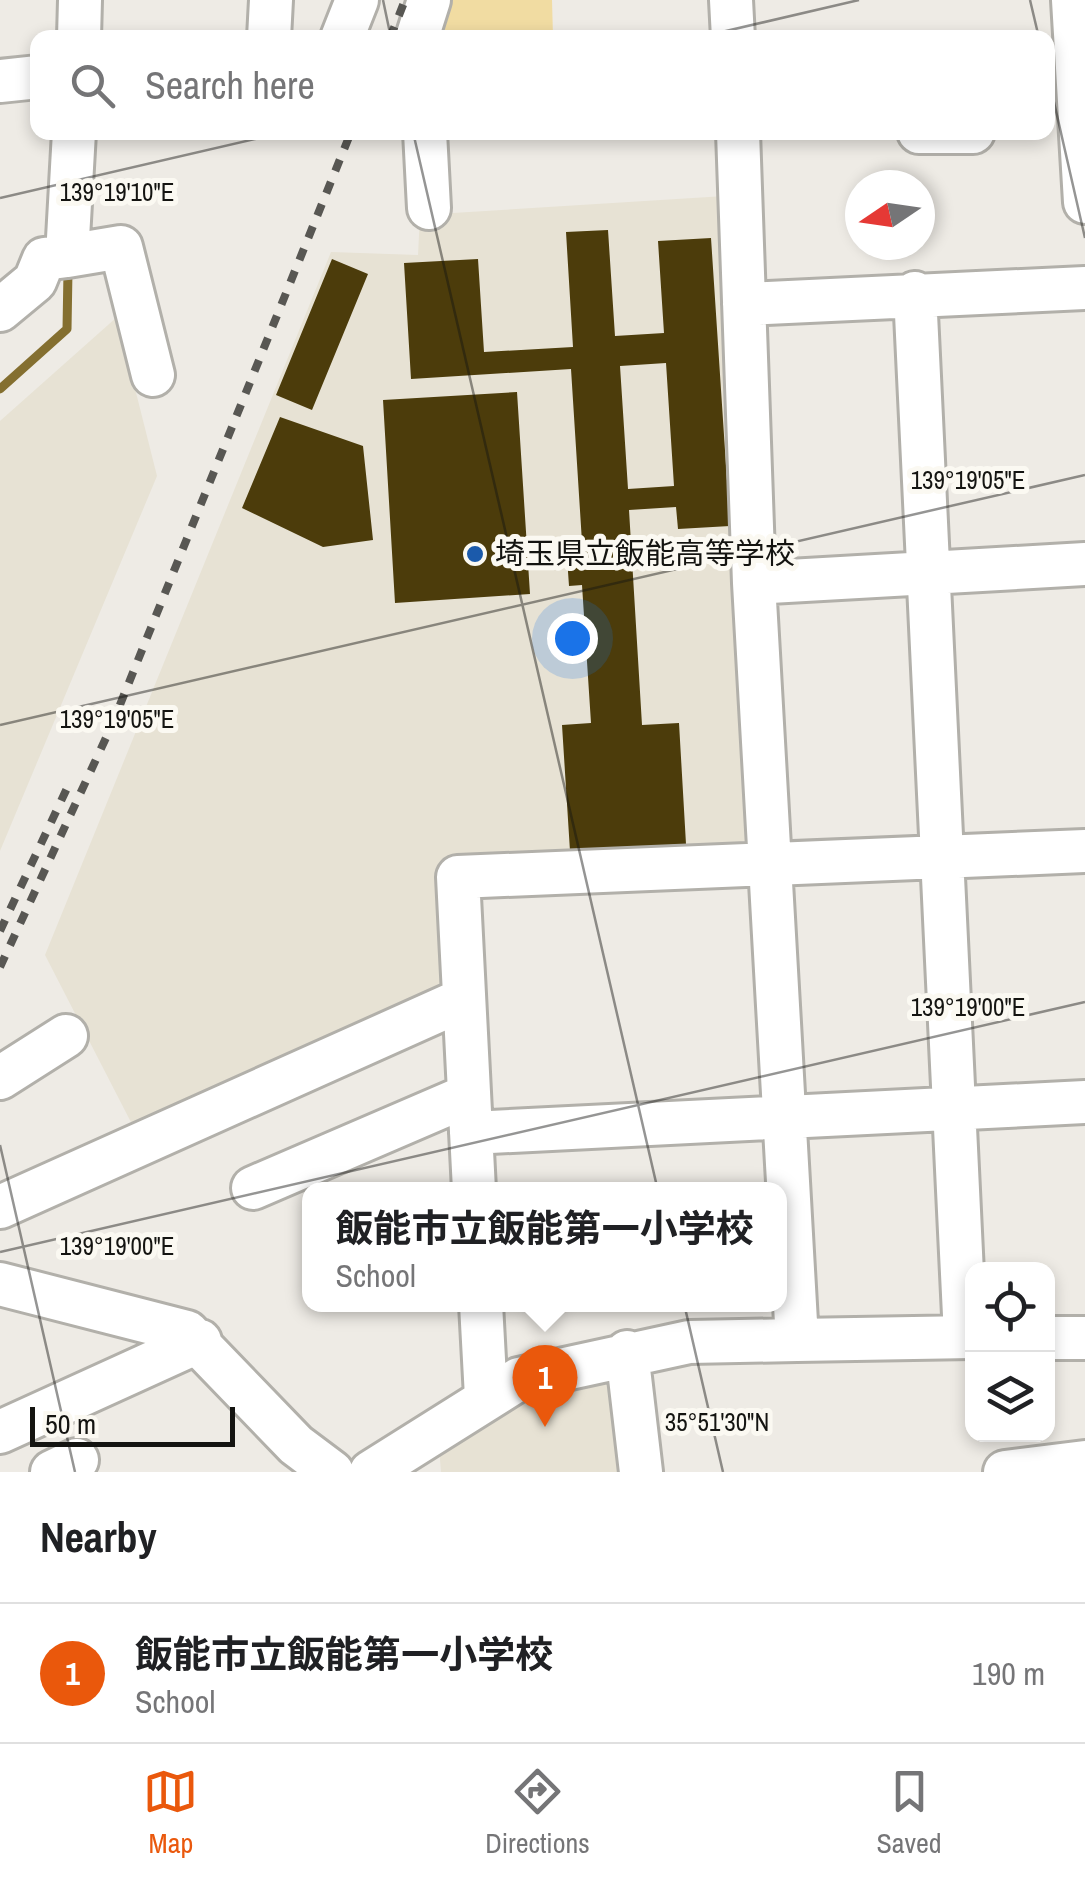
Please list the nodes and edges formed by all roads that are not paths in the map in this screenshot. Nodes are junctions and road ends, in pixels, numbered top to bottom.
1 (80, 0) edge
2 (270, 0) edge
3 (357, 0) edge
4 (428, 0) edge
5 (731, 0) edge
6 (1073, 0) edge
7 (78, 30) edge
8 (269, 30) edge
9 (345, 30) edge
10 (419, 30) edge
11 (733, 30) edge
12 (1062, 64) edge
13 (30, 78) edge
14 (0, 80) edge
15 (1064, 128) edge
16 (74, 140) edge
17 (425, 140) edge
18 (738, 140) edge
19 (1085, 202) edge
20 (429, 208) dead end
21 (67, 256) junction
22 (1085, 288) edge
23 (915, 293) junction
24 (744, 304) junction
25 (0, 310) edge
26 (153, 375) dead end
27 (1085, 564) edge
28 (928, 573) junction
29 (754, 583) junction
30 (1085, 851) edge
31 (942, 858) junction
32 (773, 865) junction
33 (464, 998) junction
34 (66, 1036) dead end
35 (0, 1078) edge
36 (1085, 1102) edge
37 (954, 1109) junction
38 (470, 1114) junction
39 (783, 1116) junction
40 (474, 1182) edge
41 (253, 1188) dead end
42 (0, 1207) edge
43 (965, 1275) edge
44 (0, 1284) edge
45 (481, 1312) edge
46 (965, 1336) edge
47 (1055, 1338) edge
48 (1085, 1338) edge
49 (797, 1340) junction
50 (200, 1341) junction
51 (627, 1352) junction
52 (486, 1397) junction
53 (0, 1432) edge
54 (415, 1458) edge
55 (1085, 1462) edge
56 (332, 1472) edge
57 (370, 1472) edge
58 (641, 1472) edge
59 (1005, 1472) edge

1 - 7 street
2 - 8 street
3 - 9 street
4 - 10 street
5 - 11 street
6 - 12 street
12 - 15 street
13 - 14 street
15 - 19 street
16 - 21 street
17 - 20 street
18 - 24 street
21 - 25 street
21 - 26 street
22 - 23 street
23 - 24 street
23 - 28 street
24 - 29 street
27 - 28 street
28 - 29 street
28 - 31 street
29 - 32 street
30 - 31 street
31 - 32 street
31 - 37 street
32 - 33 street
32 - 39 street
33 - 38 street
33 - 42 street
34 - 35 street
36 - 37 street
37 - 39 street
37 - 43 street
38 - 39 street
38 - 40 street
38 - 41 street
39 - 49 street
44 - 50 street
45 - 52 street
46 - 49 street
47 - 48 street
49 - 51 street
50 - 53 street
50 - 56 street
51 - 52 street
51 - 58 street
52 - 54 street
54 - 57 street
55 - 59 street

